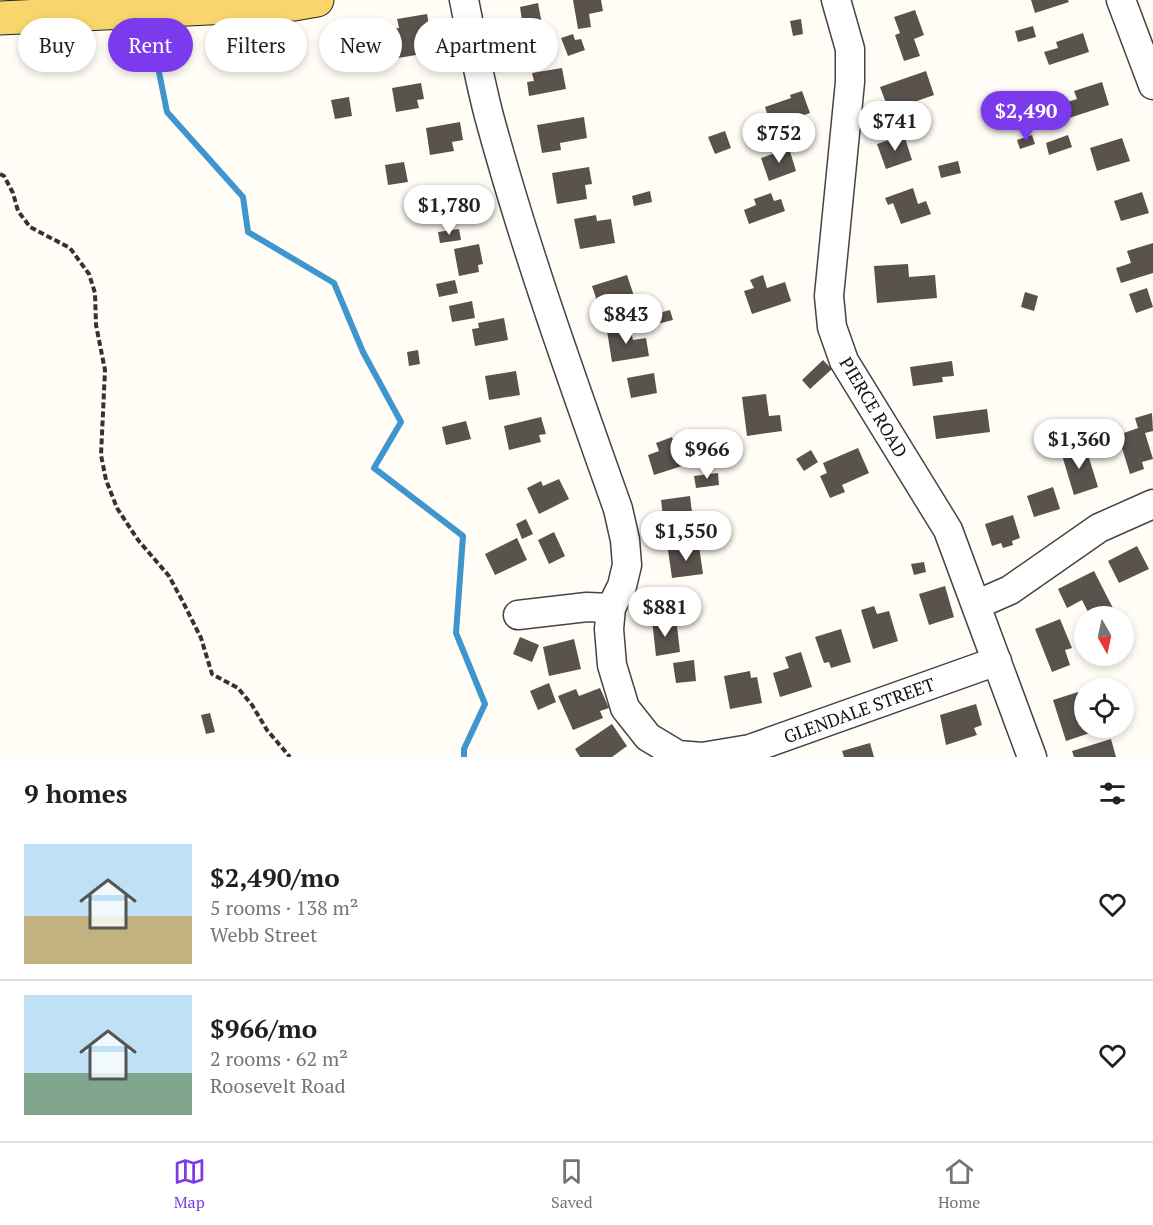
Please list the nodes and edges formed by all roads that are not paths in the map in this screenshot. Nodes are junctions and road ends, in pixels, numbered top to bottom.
1 (317, 0) edge
2 (464, 0) edge
3 (836, 0) edge
4 (1121, 0) edge
5 (156, 6) edge
6 (0, 18) edge
7 (1153, 86) edge
8 (1153, 504) edge
9 (976, 605) junction
10 (611, 608) junction
11 (518, 615) dead end
12 (996, 661) junction
13 (1032, 757) edge

1 - 5 main road
2 - 10 street
3 - 9 street, PIERCE ROAD
4 - 7 street
5 - 6 main road
8 - 9 street
9 - 12 street, PIERCE ROAD
10 - 11 street
10 - 12 street, GLENDALE STREET
12 - 13 street, PIERCE ROAD

